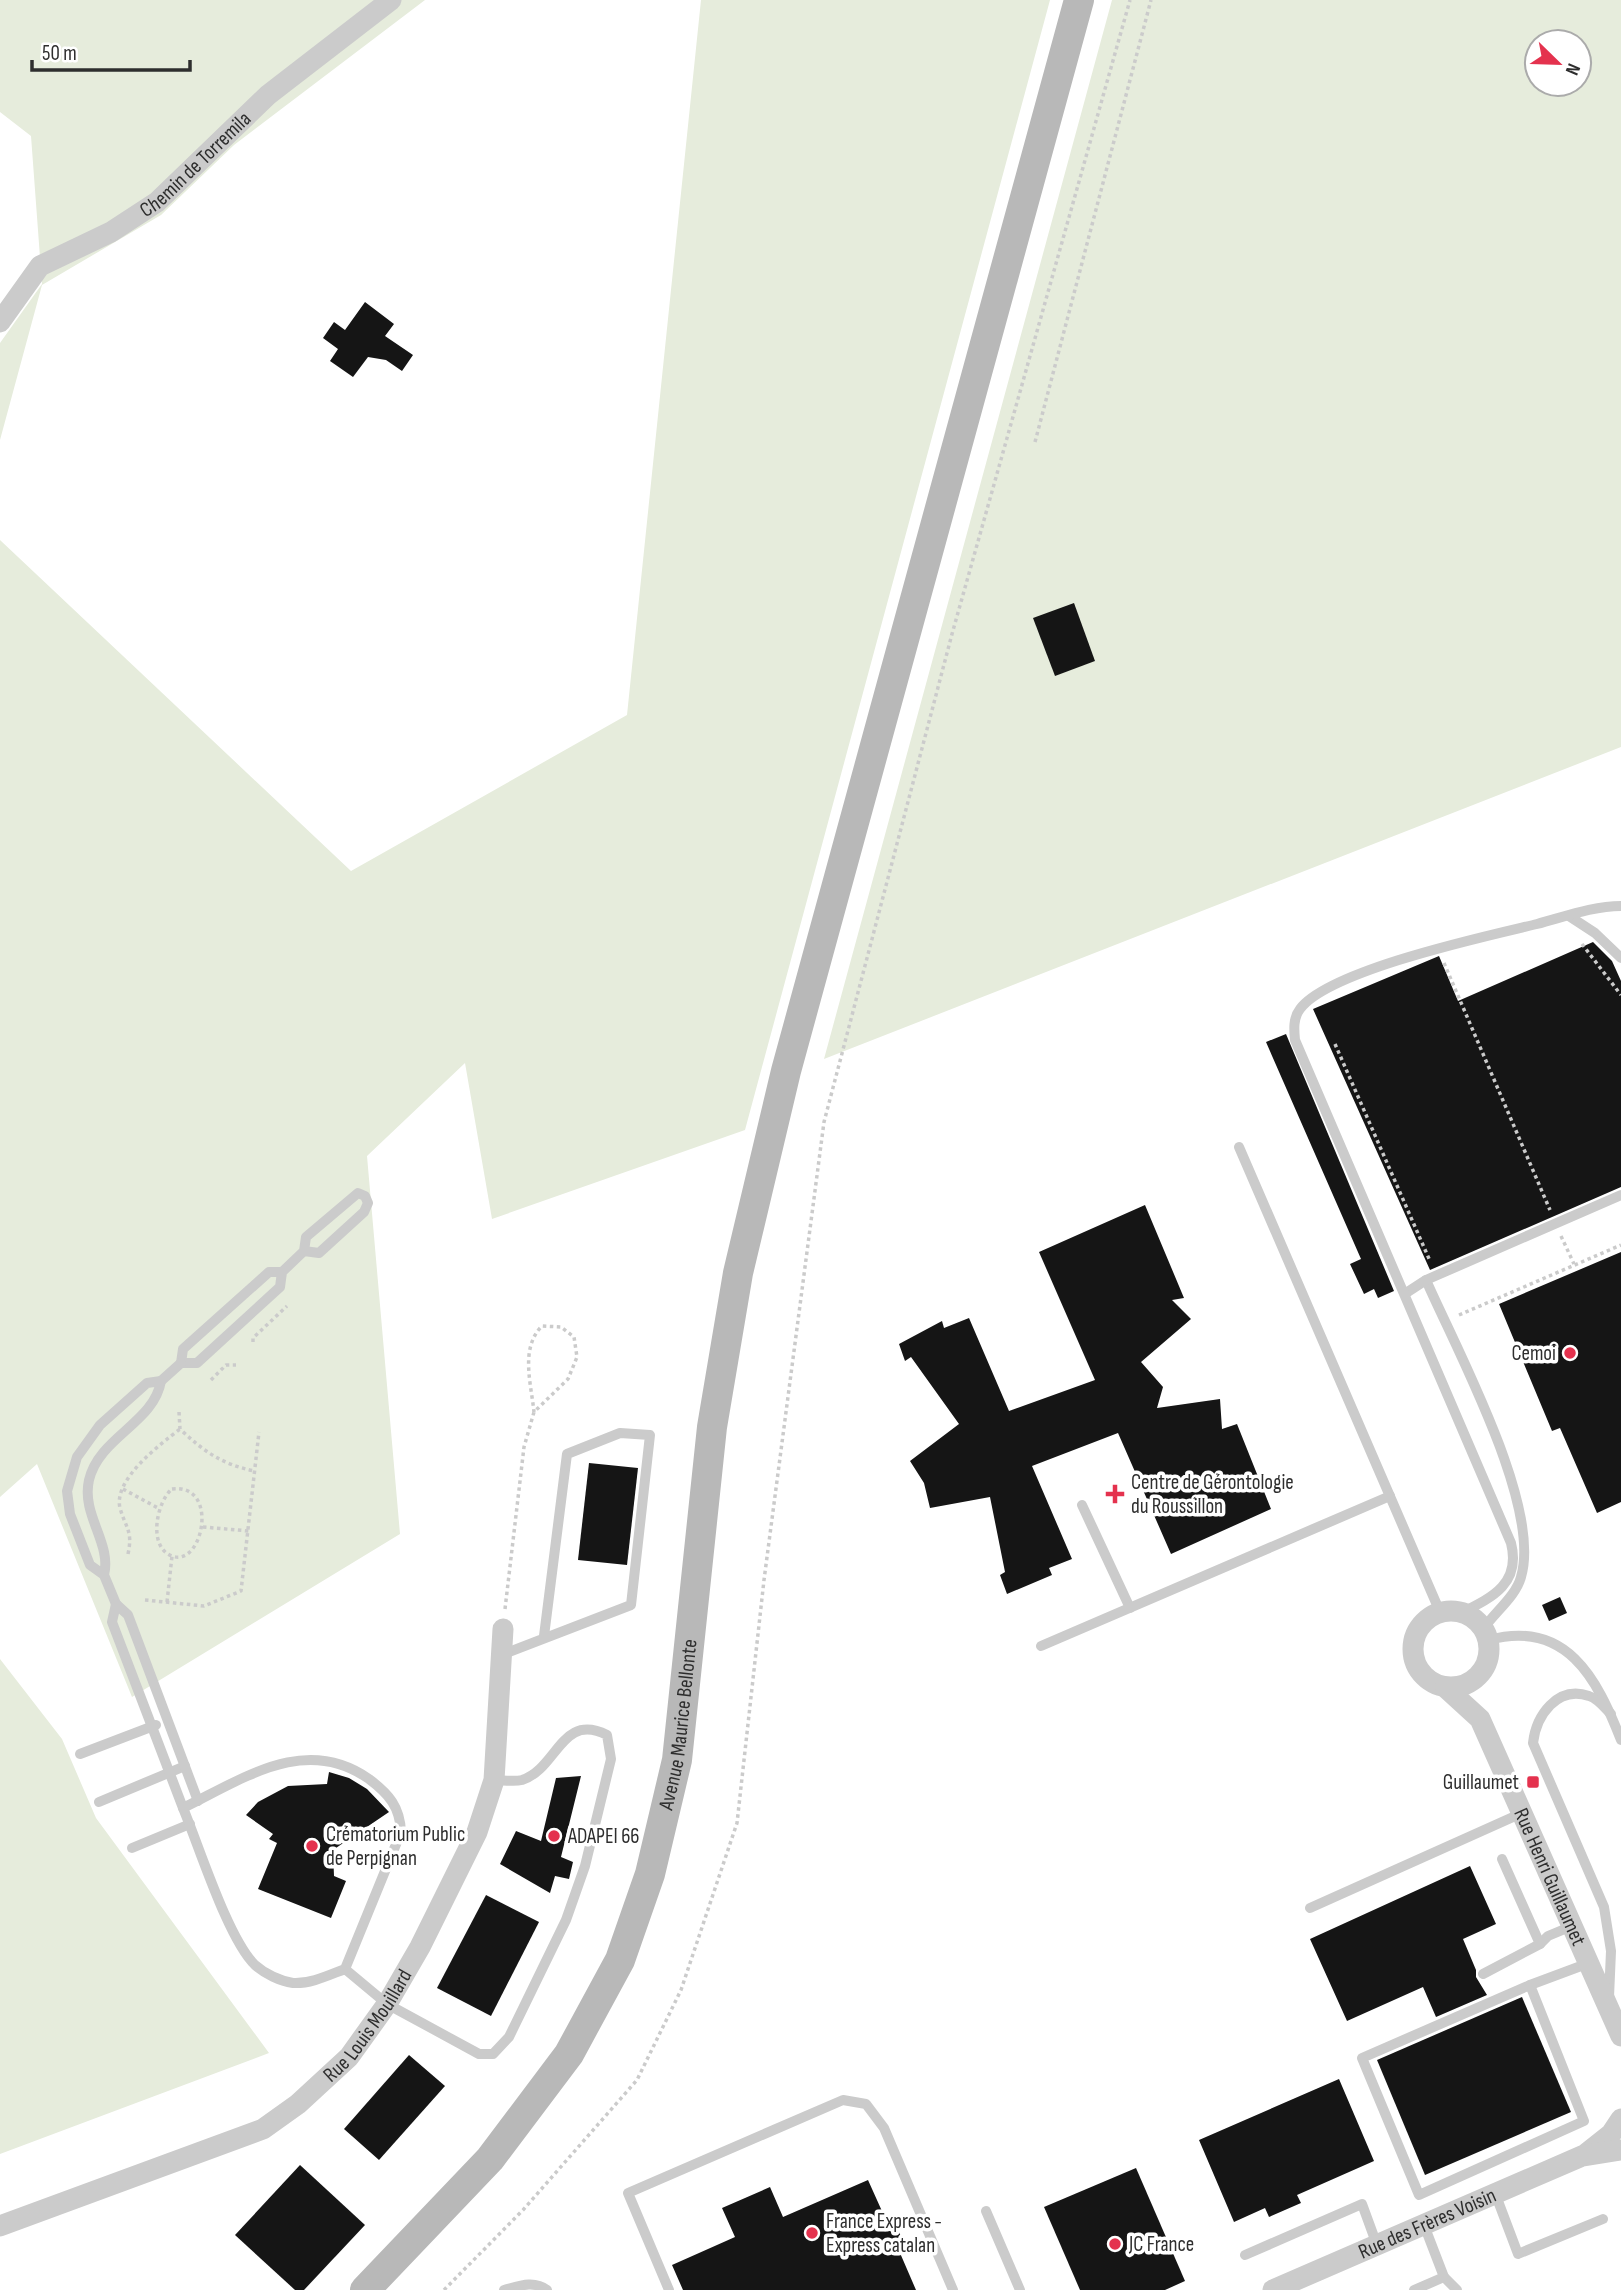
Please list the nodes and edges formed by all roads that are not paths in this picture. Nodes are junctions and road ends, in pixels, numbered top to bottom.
1 (391, 0) edge
2 (1079, 0) edge
3 (0, 322) edge
4 (1621, 906) edge
5 (1569, 916) junction
6 (1621, 958) edge
7 (1239, 1147) dead end
8 (1621, 1195) edge
9 (304, 1251) junction
10 (282, 1272) junction
11 (1431, 1278) junction
12 (1406, 1293) junction
13 (181, 1363) junction
14 (162, 1381) junction
15 (1390, 1496) junction
16 (1082, 1504) dead end
17 (104, 1575) junction
18 (116, 1604) junction
19 (1130, 1608) junction
20 (1440, 1612) junction
21 (1462, 1612) junction
22 (503, 1629) road end
23 (1486, 1634) junction
24 (544, 1636) junction
25 (1041, 1646) dead end
26 (501, 1655) junction
27 (1481, 1672) junction
28 (1445, 1687) junction
29 (1611, 1714) junction
30 (1480, 1718) junction
31 (167, 1719) junction
32 (152, 1727) junction
33 (1621, 1740) edge
34 (80, 1754) dead end
35 (185, 1766) junction
36 (170, 1773) junction
37 (494, 1780) junction
38 (198, 1801) junction
39 (99, 1802) dead end
40 (183, 1808) junction
41 (1522, 1813) junction
42 (190, 1824) junction
43 (132, 1847) dead end
44 (1502, 1859) dead end
45 (1310, 1908) dead end
46 (1572, 1926) junction
47 (1540, 1944) junction
48 (1589, 1963) junction
49 (345, 1969) junction
50 (1483, 1974) dead end
51 (1530, 1986) junction
52 (387, 2004) junction
53 (1608, 2007) junction
54 (1621, 2035) edge
55 (1621, 2119) edge
56 (1621, 2150) edge
57 (1583, 2156) junction
58 (1495, 2193) junction
59 (986, 2211) dead end
60 (1603, 2219) dead end
61 (1424, 2225) junction
62 (0, 2226) edge
63 (1377, 2245) junction
64 (1245, 2255) dead end
65 (1444, 2277) junction
66 (365, 2290) edge
67 (504, 2290) edge
68 (547, 2290) edge
69 (669, 2290) edge
70 (953, 2290) edge
71 (1020, 2290) edge
72 (1273, 2290) edge
73 (1414, 2290) edge
74 (1457, 2290) edge

1 - 3 street, Chemin de Torremila
2 - 66 main road, Avenue Maurice Bellonte
4 - 5 lane
5 - 6 lane
5 - 12 lane
7 - 15 lane
8 - 11 lane
9 - 9 lane
9 - 10 lane
10 - 13 lane
10 - 13 lane
11 - 12 lane
11 - 23 lane
12 - 21 lane
13 - 14 lane
14 - 17 lane
14 - 17 lane
15 - 19 lane
15 - 20 lane
16 - 19 lane
17 - 18 lane
18 - 31 lane
18 - 32 lane
19 - 25 lane
20 - 21 street
20 - 28 street
21 - 23 street
22 - 26 street, Rue Louis Mouillard
23 - 27 street
23 - 29 lane
24 - 24 lane
24 - 26 lane
26 - 37 street, Rue Louis Mouillard
27 - 28 street
27 - 30 street, Rue Henri Guillaumet
28 - 30 street, Rue Henri Guillaumet
29 - 33 lane
29 - 53 lane
30 - 41 street, Rue Henri Guillaumet
31 - 32 lane
31 - 35 lane
32 - 34 lane
32 - 36 lane
35 - 36 lane
35 - 38 lane
36 - 39 lane
36 - 40 lane
37 - 52 street, Rue Louis Mouillard
37 - 52 lane
38 - 40 lane
38 - 49 lane
40 - 42 lane
41 - 45 lane
41 - 46 street, Rue Henri Guillaumet
42 - 43 lane
42 - 49 lane
44 - 47 lane
46 - 47 lane
46 - 48 street, Rue Henri Guillaumet
47 - 50 lane
48 - 51 lane
48 - 53 street, Rue Henri Guillaumet
49 - 52 lane
51 - 51 lane
52 - 62 street, Rue Louis Mouillard
53 - 54 street, Rue Henri Guillaumet
55 - 57 street, Rue des Frères Voisin
56 - 57 street, Rue des Frères Voisin
57 - 58 street, Rue des Frères Voisin
58 - 60 lane
58 - 61 street, Rue des Frères Voisin
59 - 71 lane
61 - 63 street, Rue des Frères Voisin
61 - 65 lane
63 - 64 lane
63 - 72 street, Rue des Frères Voisin
65 - 73 lane
65 - 74 lane
67 - 68 lane
69 - 70 lane

